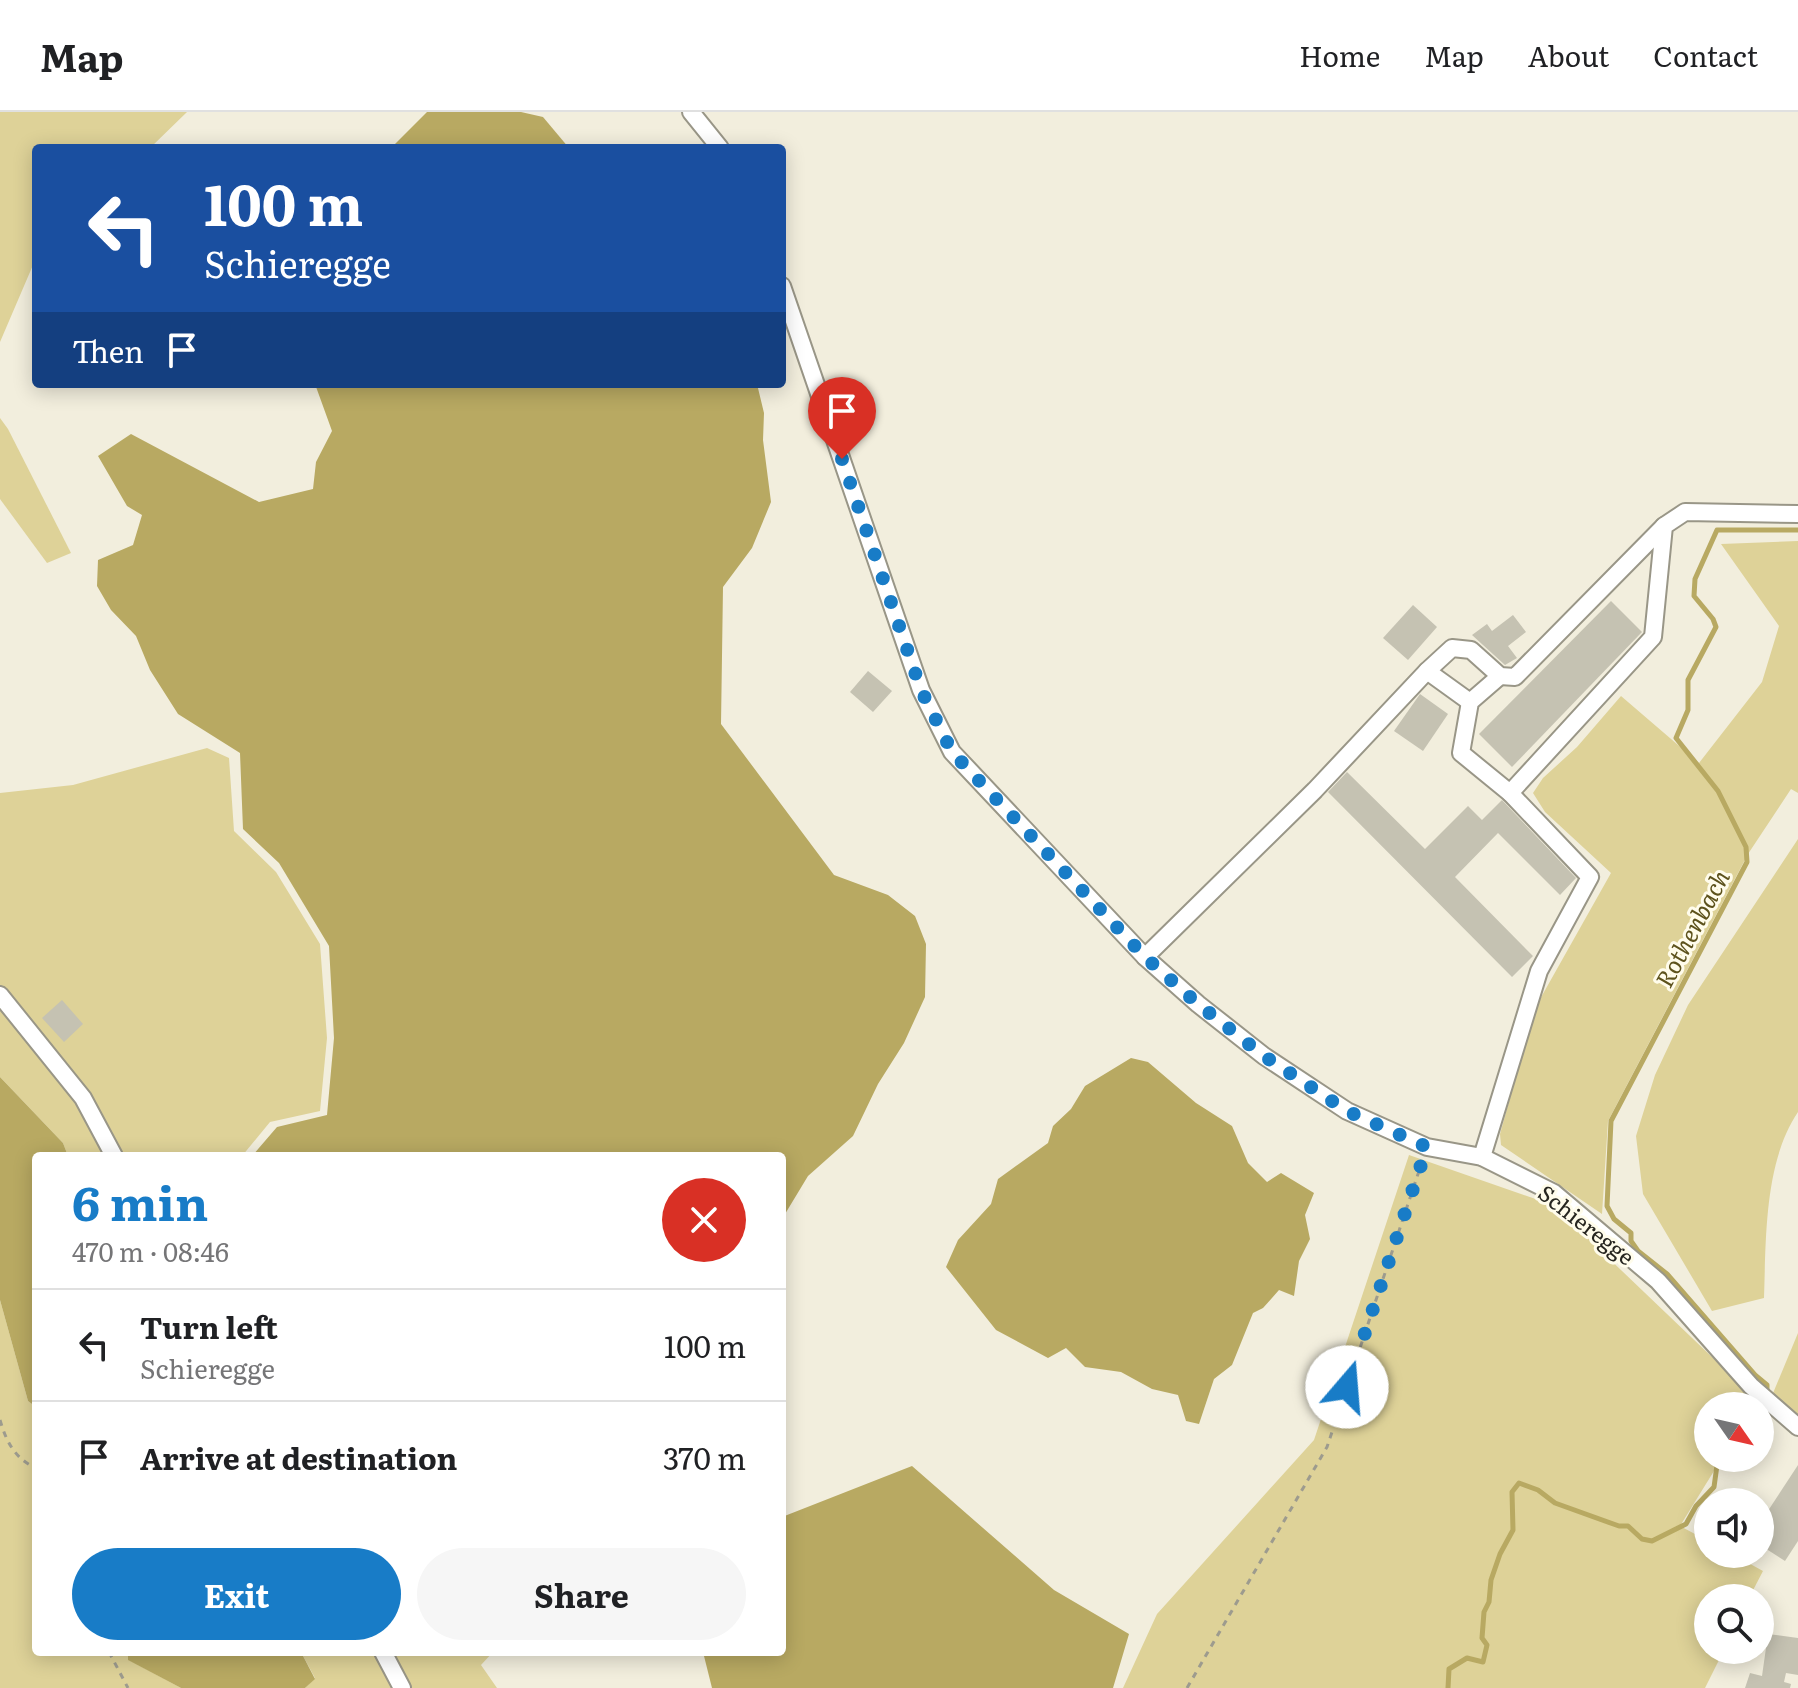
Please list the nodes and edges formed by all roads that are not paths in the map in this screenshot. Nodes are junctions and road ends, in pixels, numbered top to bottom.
1 (691, 112) edge
2 (717, 144) edge
3 (786, 298) edge
4 (1798, 514) edge
5 (1664, 526) junction
6 (1427, 671) junction
7 (1500, 676) junction
8 (1470, 702) junction
9 (1510, 793) junction
10 (1145, 957) junction
11 (0, 995) edge
12 (112, 1152) edge
13 (1482, 1157) junction
14 (1798, 1427) edge
15 (385, 1656) edge
16 (402, 1688) edge

1 - 2 street
3 - 10 street, Schieregge
4 - 5 street
5 - 7 street
5 - 9 street
6 - 7 street
6 - 8 street
6 - 10 street
7 - 8 street
8 - 9 street
9 - 13 street
10 - 13 street, Schieregge
11 - 12 street
13 - 14 street, Schieregge
15 - 16 street

